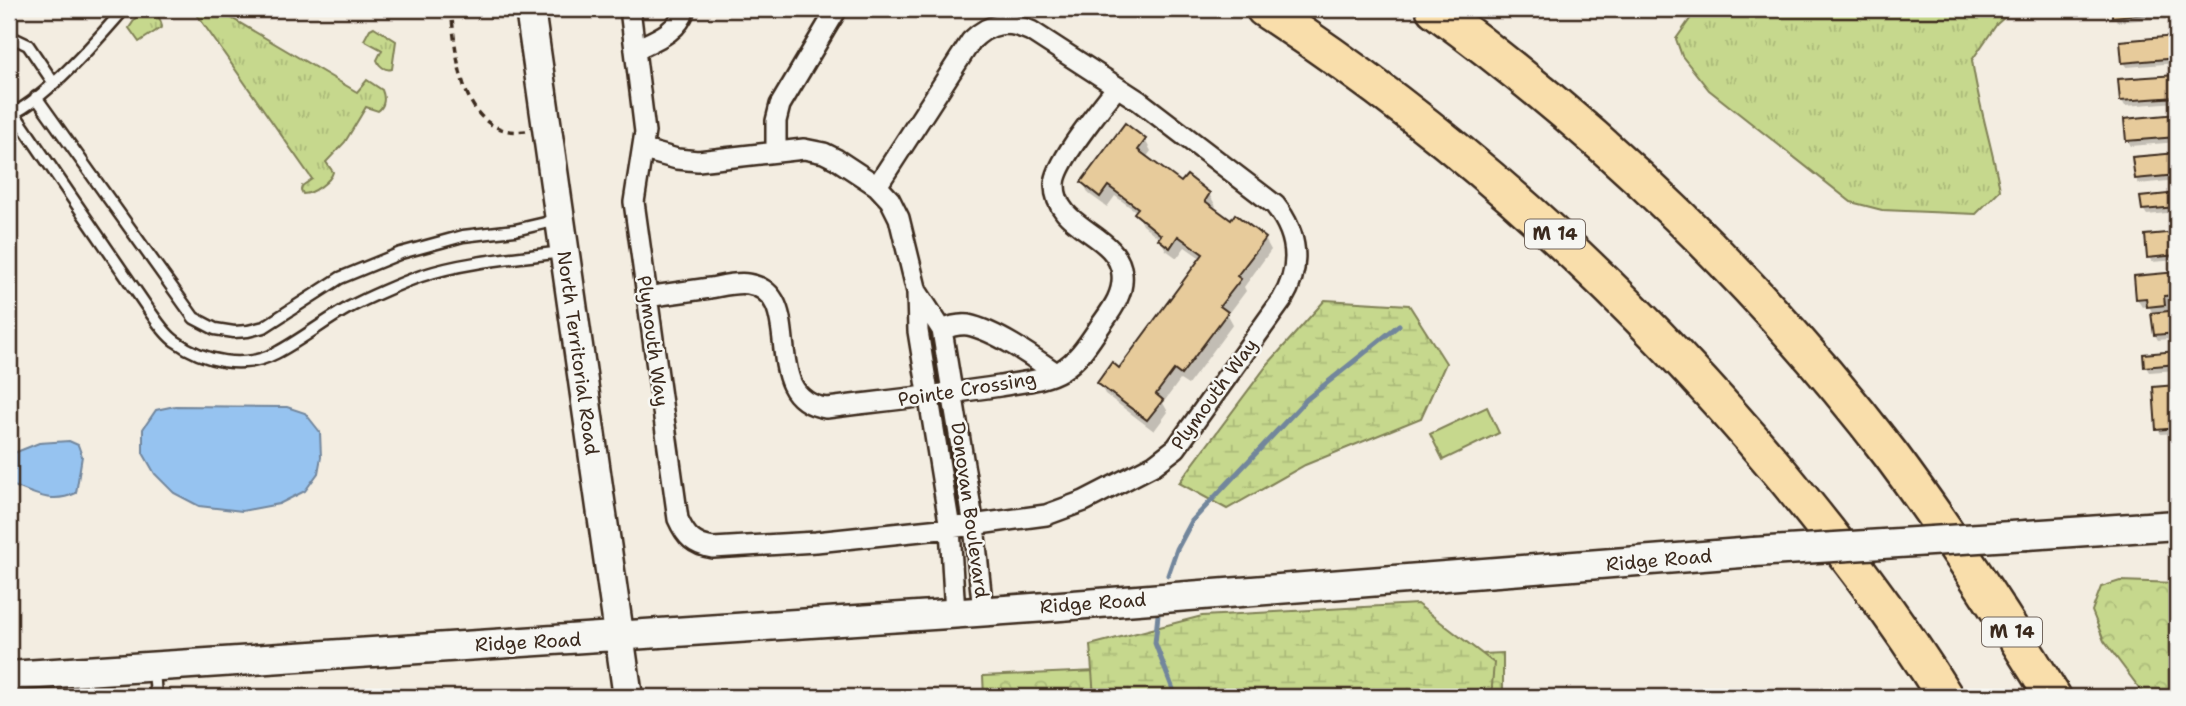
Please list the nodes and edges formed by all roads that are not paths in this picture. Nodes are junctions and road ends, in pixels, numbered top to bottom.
1 (124, 9) edge
2 (530, 9) edge
3 (630, 9) edge
4 (685, 9) edge
5 (837, 9) edge
6 (1264, 9) edge
7 (1434, 9) edge
8 (9, 36) edge
9 (636, 49) junction
10 (53, 82) junction
11 (1117, 87) junction
12 (37, 97) junction
13 (11, 114) edge
14 (644, 150) junction
15 (776, 151) junction
16 (877, 186) junction
17 (559, 220) junction
18 (563, 252) junction
19 (918, 292) junction
20 (646, 297) junction
21 (942, 330) junction
22 (1056, 373) junction
23 (953, 393) junction
24 (929, 396) junction
25 (2177, 525) edge
26 (974, 526) junction
27 (950, 528) junction
28 (983, 611) junction
29 (955, 614) junction
30 (620, 636) junction
31 (154, 665) junction
32 (9, 676) edge
33 (156, 697) edge
34 (628, 697) edge
35 (1945, 697) edge
36 (2053, 697) edge

1 - 10 lane
2 - 17 street, North Territorial Road
3 - 9 street, Plymouth Way
4 - 9 street
5 - 15 street
6 - 35 highway, M 14
7 - 36 highway, M 14
8 - 10 lane
9 - 14 street, Plymouth Way
10 - 12 lane
11 - 16 street, Plymouth Way
11 - 22 street, Pointe Crossing
11 - 26 street, Plymouth Way
12 - 13 lane
12 - 17 lane
13 - 18 lane
14 - 15 street, Donovan Boulevard
14 - 20 street, Plymouth Way
15 - 16 street, Donovan Boulevard
16 - 19 street, Donovan Boulevard
17 - 18 street, North Territorial Road
18 - 30 street, North Territorial Road
19 - 21 street, Donovan Boulevard
19 - 24 street, Donovan Boulevard
20 - 24 street, Pointe Crossing
20 - 27 street, Plymouth Way
21 - 22 street
21 - 23 street, Donovan Boulevard
22 - 23 street, Pointe Crossing
23 - 24 street, Pointe Crossing
23 - 26 street, Donovan Boulevard
24 - 27 street, Donovan Boulevard
25 - 28 street, Ridge Road, bridge
26 - 27 street, Plymouth Way
26 - 28 street, Donovan Boulevard
27 - 29 street, Donovan Boulevard
28 - 29 street, Ridge Road
29 - 30 street, Ridge Road
30 - 31 street, Ridge Road
30 - 34 street, North Territorial Road
31 - 32 street, Ridge Road
31 - 33 lane

